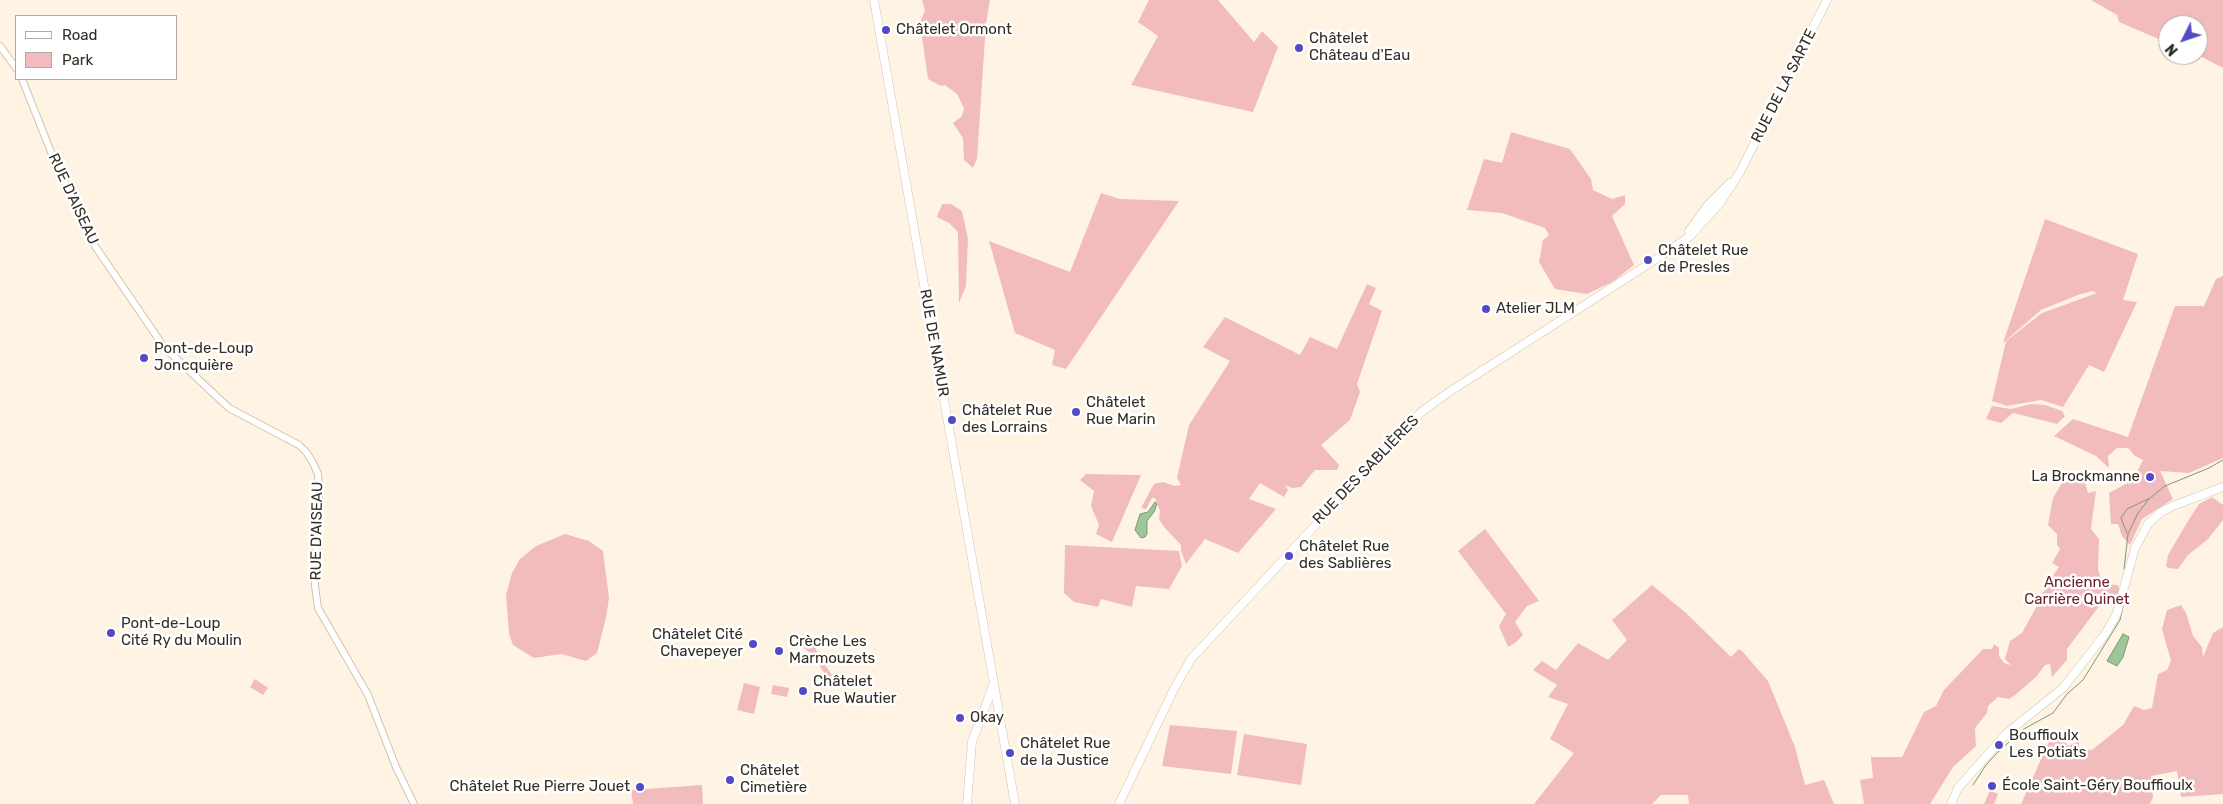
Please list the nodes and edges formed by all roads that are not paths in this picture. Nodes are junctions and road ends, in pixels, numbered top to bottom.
1 (874, 0) edge
2 (1827, 0) edge
3 (0, 46) edge
4 (15, 67) edge
5 (22, 80) edge
6 (1681, 243) joint
7 (2223, 487) edge
8 (993, 686) junction
9 (414, 804) edge
10 (967, 804) edge
11 (1015, 804) edge
12 (1119, 804) edge
13 (1951, 804) edge

1 - 8 main road, RUE DE NAMUR
2 - 6 main road, RUE DE LA SARTE
3 - 4 street
5 - 9 street, RUE D'AISEAU
6 - 12 main road, RUE DES SABLIÈRES
7 - 13 main road
8 - 10 main road
8 - 11 main road, RUE DE NAMUR

